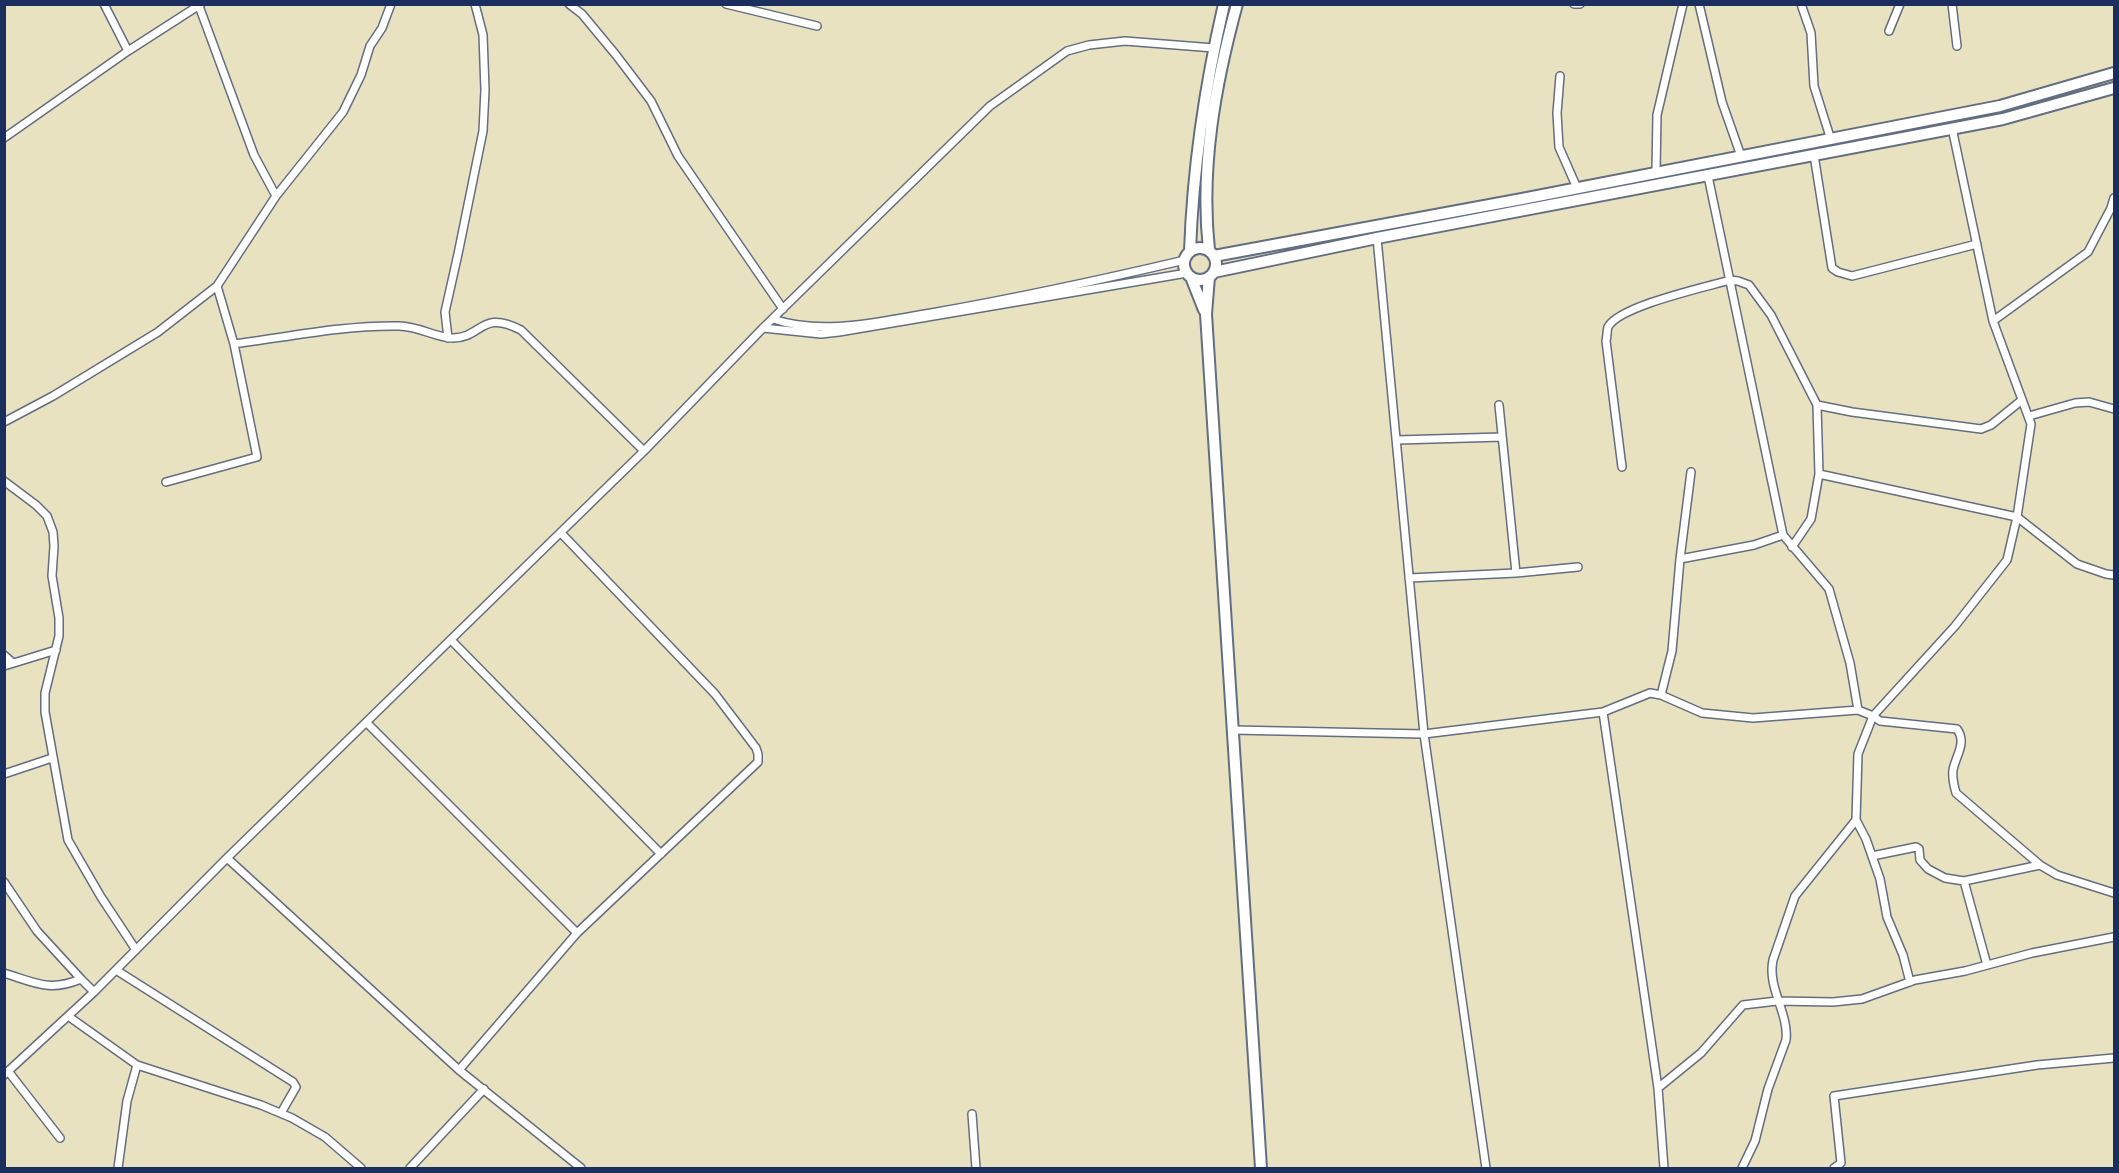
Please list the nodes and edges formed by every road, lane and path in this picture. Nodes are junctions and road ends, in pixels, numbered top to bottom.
1 (104, 4) edge
2 (391, 4) edge
3 (475, 4) edge
4 (569, 4) edge
5 (726, 4) edge
6 (1224, 4) edge
7 (1237, 4) edge
8 (1574, 4) edge
9 (1580, 4) edge
10 (1683, 4) edge
11 (1699, 4) edge
12 (1801, 4) edge
13 (1900, 4) edge
14 (1952, 4) edge
15 (200, 5) edge
16 (817, 26) dead end
17 (1889, 31) dead end
18 (1957, 46) dead end
19 (1214, 48) junction
20 (128, 51) junction
21 (2115, 73) edge
22 (1560, 76) dead end
23 (2115, 88) edge
24 (1952, 128) junction
25 (4, 138) edge
26 (1831, 140) junction
27 (1814, 155) junction
28 (1742, 156) junction
29 (1656, 171) junction
30 (1708, 176) junction
31 (1577, 188) junction
32 (276, 196) junction
33 (2115, 198) edge
34 (1377, 238) junction
35 (1977, 244) junction
36 (1211, 253) junction
37 (1187, 255) junction
38 (1189, 275) junction
39 (1212, 275) junction
40 (1730, 280) junction
41 (217, 286) junction
42 (783, 309) junction
43 (1206, 314) junction
44 (773, 319) junction
45 (1994, 321) junction
46 (763, 328) junction
47 (448, 338) junction
48 (234, 344) junction
49 (2022, 400) junction
50 (1499, 405) dead end
51 (1817, 405) junction
52 (2115, 409) edge
53 (2029, 416) junction
54 (4, 422) edge
55 (1502, 438) junction
56 (1396, 440) junction
57 (644, 451) junction
58 (1622, 467) dead end
59 (1691, 472) dead end
60 (1819, 474) junction
61 (4, 481) edge
62 (166, 482) dead end
63 (2016, 517) junction
64 (561, 533) junction
65 (1783, 535) junction
66 (1792, 547) junction
67 (1680, 559) junction
68 (1578, 567) dead end
69 (1516, 573) junction
70 (2115, 575) edge
71 (1410, 578) junction
72 (451, 640) junction
73 (56, 650) junction
74 (4, 655) edge
75 (14, 663) junction
76 (4, 666) edge
77 (1661, 695) junction
78 (1858, 710) junction
79 (1603, 712) junction
80 (1873, 716) junction
81 (367, 723) junction
82 (1233, 730) junction
83 (1424, 734) junction
84 (52, 758) junction
85 (4, 774) edge
86 (1856, 820) junction
87 (661, 854) junction
88 (1872, 856) junction
89 (227, 858) junction
90 (2040, 865) junction
91 (1964, 881) junction
92 (4, 882) edge
93 (2115, 893) edge
94 (577, 933) junction
95 (2115, 937) edge
96 (136, 950) junction
97 (1987, 965) junction
98 (116, 970) junction
99 (4, 973) edge
100 (81, 979) junction
101 (1910, 982) junction
102 (94, 992) junction
103 (1777, 1001) junction
104 (68, 1016) junction
105 (2115, 1058) edge
106 (137, 1065) junction
107 (459, 1070) junction
108 (6, 1073) edge
109 (1658, 1088) junction
110 (484, 1089) junction
111 (282, 1113) junction
112 (972, 1114) dead end
113 (60, 1138) dead end
114 (118, 1168) edge
115 (361, 1168) edge
116 (410, 1168) edge
117 (581, 1168) edge
118 (976, 1168) edge
119 (1262, 1168) edge
120 (1486, 1168) edge
121 (1664, 1168) edge
122 (1742, 1168) edge
123 (1834, 1168) edge

1 - 20 street
2 - 32 street
3 - 47 street
4 - 42 street
5 - 16 street
6 - 19 street
7 - 36 street
8 - 9 street
10 - 29 street
11 - 28 street
12 - 26 street
13 - 17 street
14 - 18 street
15 - 20 street
15 - 32 street
19 - 37 street
19 - 42 street
20 - 25 street
21 - 26 street
22 - 31 street
23 - 24 street
24 - 27 street
24 - 35 street
26 - 28 street
27 - 30 street
27 - 35 street
28 - 29 street
29 - 31 street
30 - 34 street
30 - 40 street
31 - 36 street
32 - 41 street
33 - 45 street
34 - 39 street
34 - 56 street
35 - 45 street
36 - 37 street
36 - 39 street
37 - 38 street
37 - 44 street
38 - 39 street
38 - 43 street
38 - 46 street
39 - 43 street
40 - 51 street
40 - 58 street
40 - 65 street
41 - 48 street
41 - 54 street
42 - 44 street
43 - 82 street
44 - 46 street
45 - 49 street
46 - 57 street
47 - 48 street
47 - 57 street
48 - 62 street
49 - 51 street
49 - 53 street
50 - 55 street
51 - 60 street
52 - 53 street
53 - 63 street
55 - 56 street
55 - 69 street
56 - 71 street
57 - 64 street
59 - 67 street
60 - 63 street
60 - 66 street
61 - 73 street
63 - 70 street
63 - 80 street
64 - 72 street
64 - 87 street
65 - 66 street
65 - 67 street
66 - 78 street
67 - 77 street
68 - 69 street
69 - 71 street
71 - 83 street
72 - 81 street
72 - 87 street
73 - 75 street
73 - 84 street
74 - 75 street
75 - 76 street
77 - 78 street
77 - 79 street
78 - 80 street
79 - 83 street
79 - 109 street
80 - 86 street
80 - 90 street
81 - 89 street
81 - 94 street
82 - 83 street
82 - 119 street
83 - 120 street
84 - 85 street
84 - 96 street
86 - 88 street
86 - 103 street
87 - 94 street
88 - 91 street
88 - 101 street
89 - 96 street
89 - 107 street
90 - 91 street
90 - 93 street
91 - 97 street
92 - 100 street
94 - 107 street
95 - 97 street
96 - 98 street
97 - 101 street
98 - 102 street
98 - 111 street
99 - 100 street
100 - 102 street
101 - 103 street
102 - 104 street
103 - 109 street
103 - 122 street
104 - 106 street
104 - 108 street
105 - 123 street
106 - 111 street
106 - 114 street
107 - 110 street
108 - 113 street
109 - 121 street
110 - 116 street
110 - 117 street
111 - 115 street
112 - 118 street

